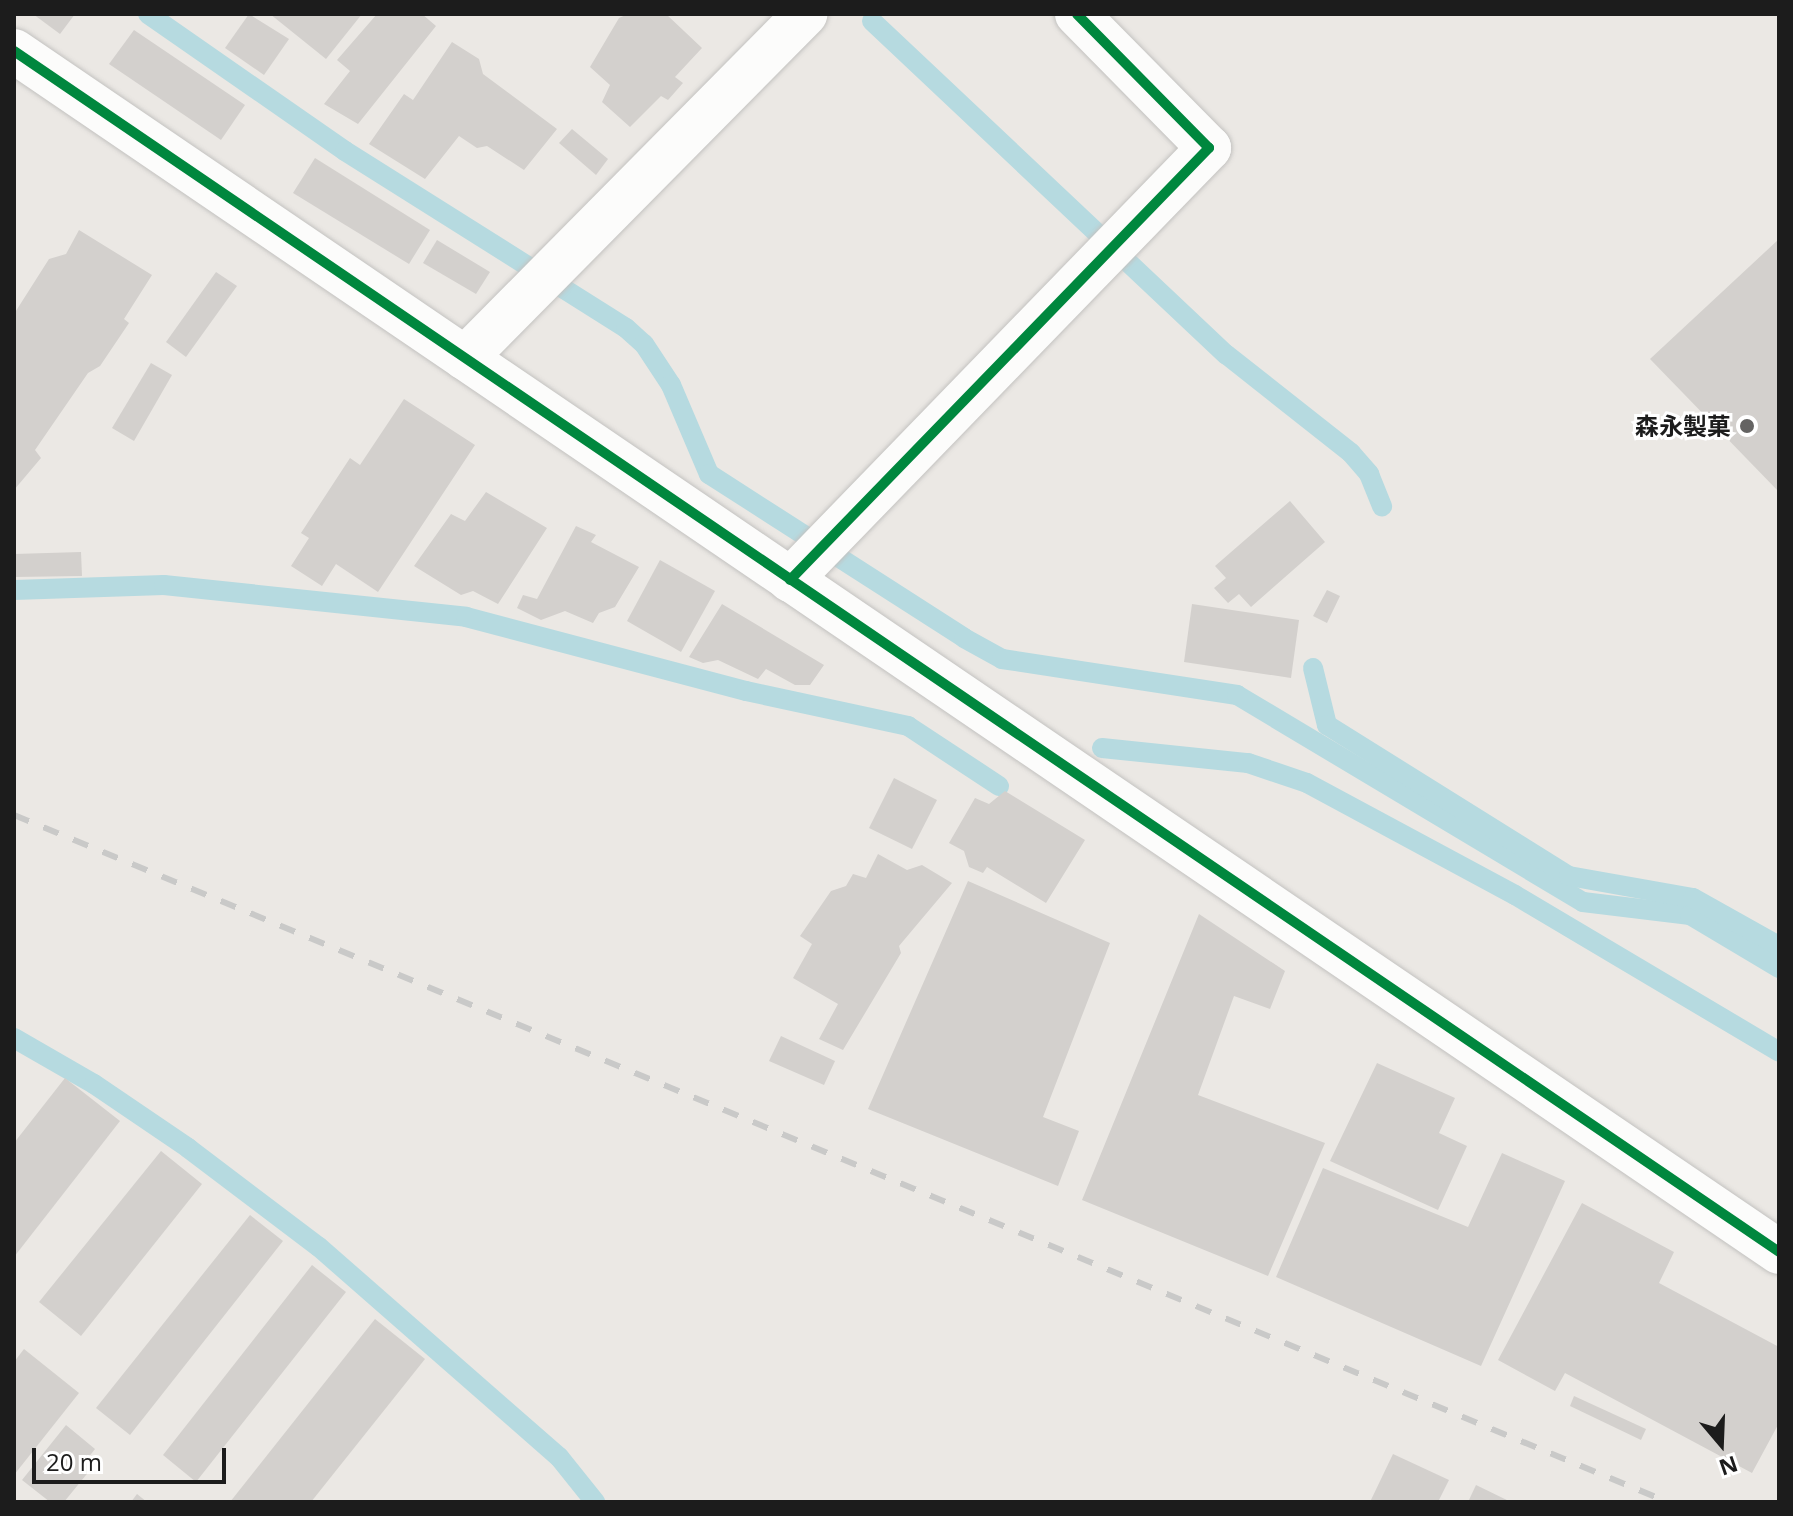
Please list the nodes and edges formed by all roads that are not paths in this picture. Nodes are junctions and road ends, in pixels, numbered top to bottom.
1 (806, 14) edge
2 (1077, 14) edge
3 (14, 51) edge
4 (465, 358) junction
5 (790, 580) junction
6 (1779, 1252) edge

1 - 4 street
2 - 5 street
3 - 4 street
4 - 5 street
5 - 6 street

